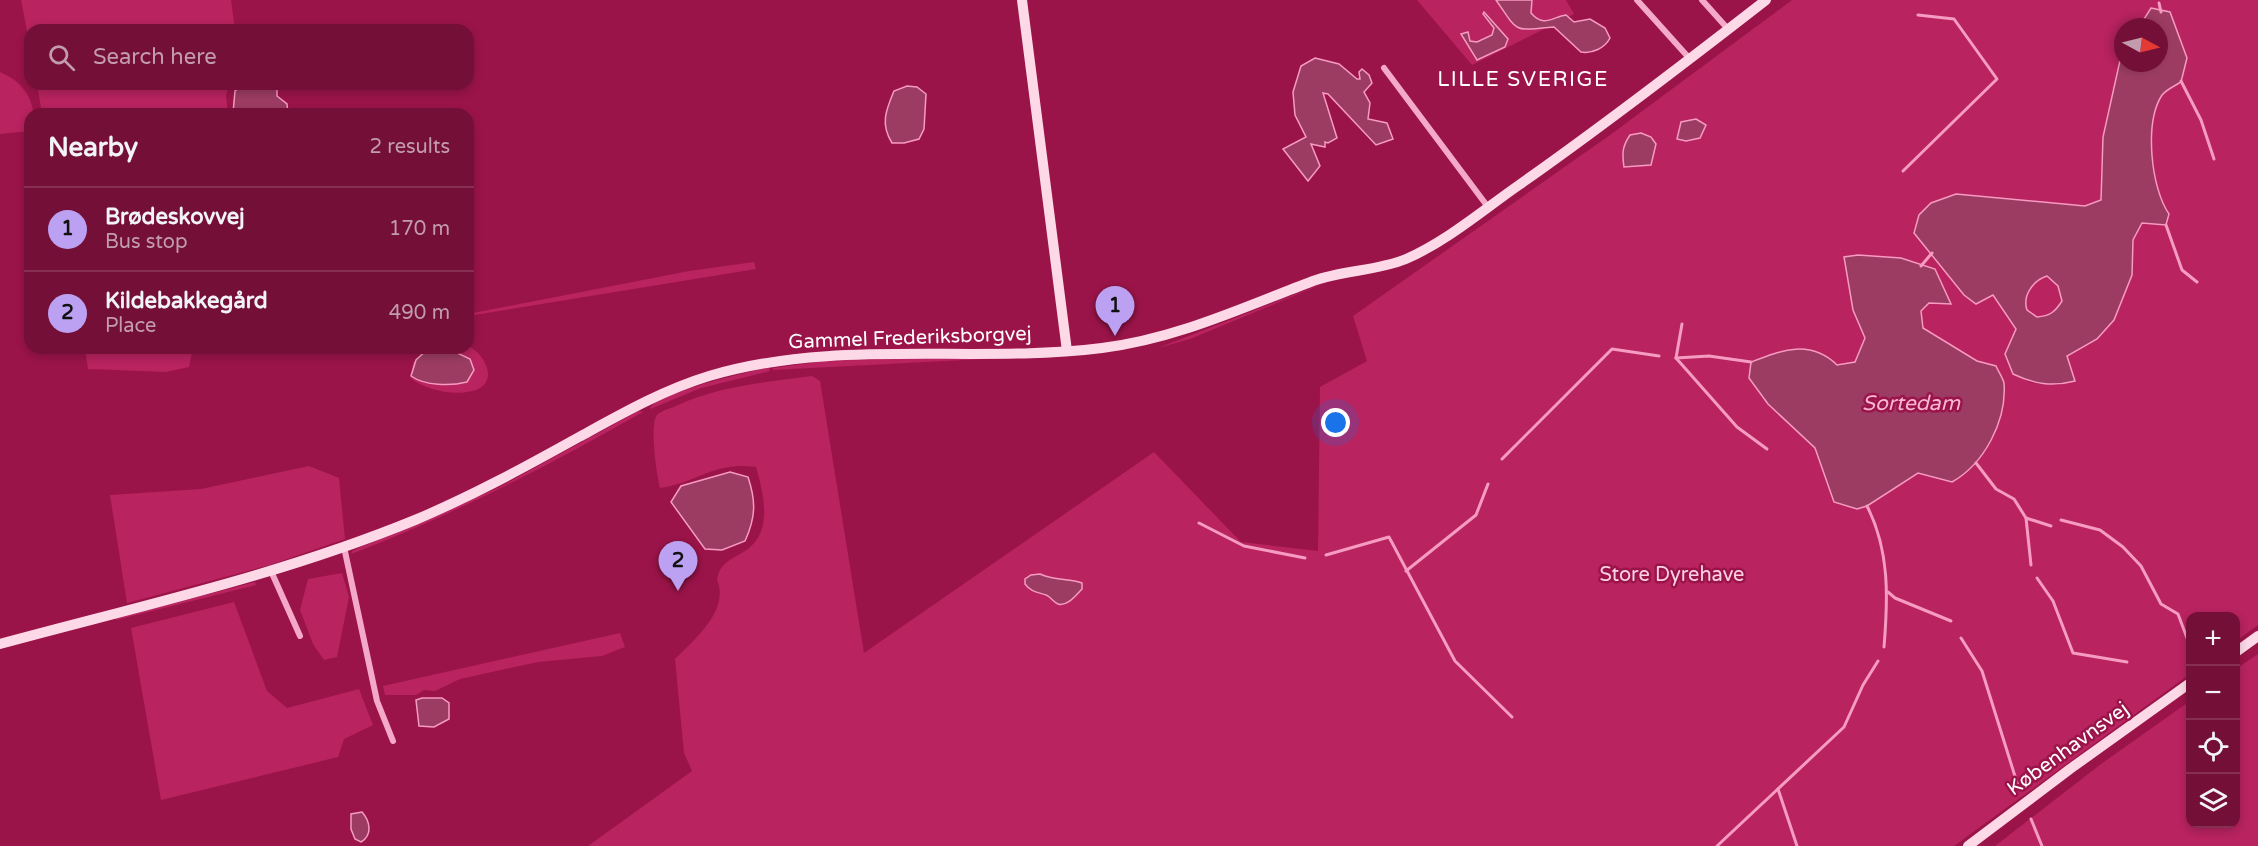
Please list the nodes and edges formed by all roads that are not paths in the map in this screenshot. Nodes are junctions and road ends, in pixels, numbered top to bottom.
1 (1022, 0) edge
2 (1637, 0) edge
3 (1702, 0) edge
4 (1766, 0) edge
5 (1728, 29) junction
6 (1690, 59) junction
7 (1384, 68) dead end
8 (1488, 207) junction
9 (1067, 351) junction
10 (344, 547) junction
11 (272, 571) junction
12 (300, 636) dead end
13 (2258, 636) edge
14 (0, 644) edge
15 (2240, 649) edge
16 (2186, 686) edge
17 (393, 741) dead end
18 (1968, 846) edge

1 - 9 street
2 - 6 street
3 - 5 street
4 - 5 street, Gammel Frederiksborgvej
5 - 6 street, Gammel Frederiksborgvej
6 - 8 street, Gammel Frederiksborgvej
7 - 8 street
8 - 9 street, Gammel Frederiksborgvej
9 - 10 street, Gammel Frederiksborgvej
10 - 11 street, Gammel Frederiksborgvej
10 - 17 street
11 - 12 street
11 - 14 street, Gammel Frederiksborgvej
13 - 15 street
16 - 18 street, Københavnsvej

